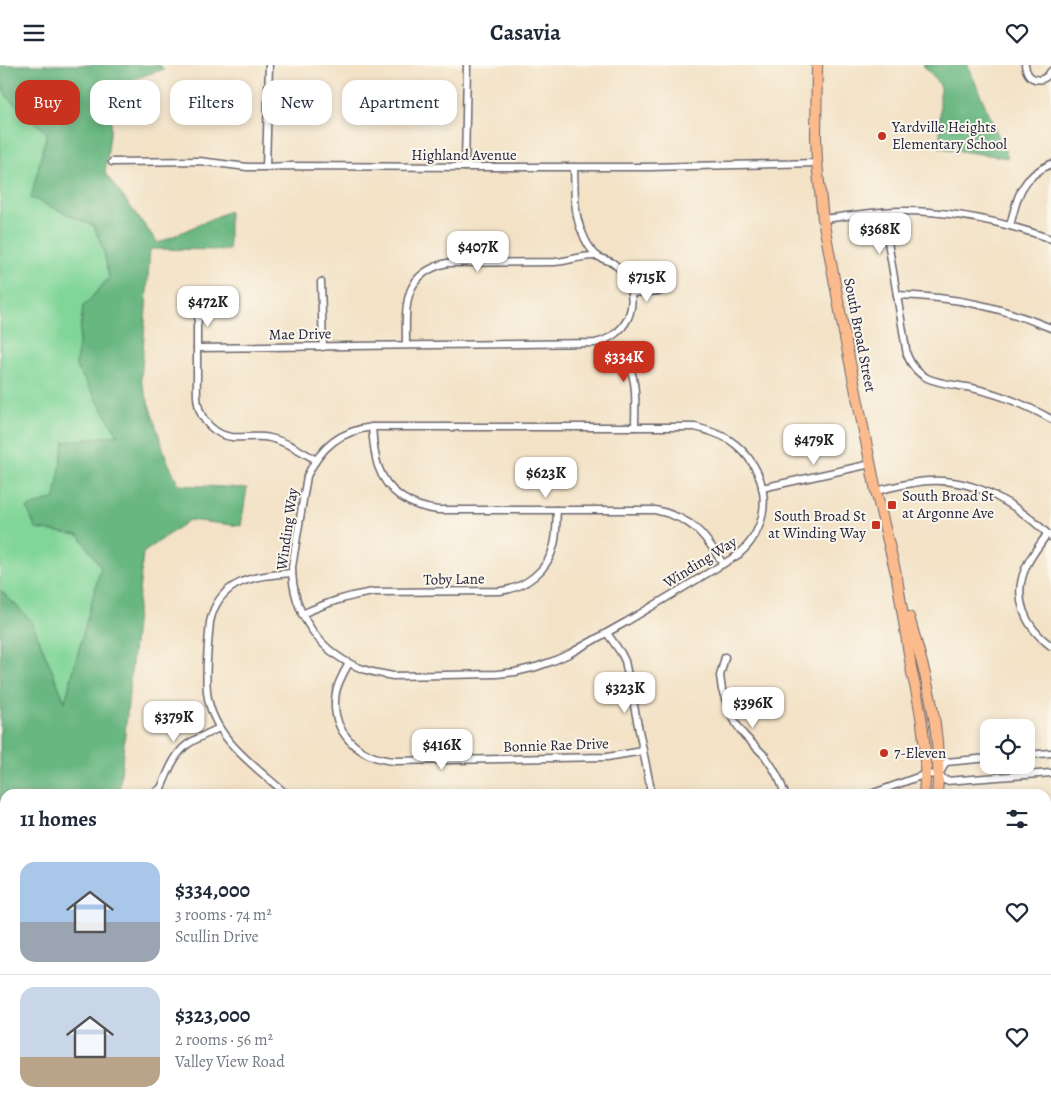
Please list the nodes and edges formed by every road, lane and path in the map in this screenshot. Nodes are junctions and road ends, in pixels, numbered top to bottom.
1 (269, 65) edge
2 (467, 65) edge
3 (817, 65) edge
4 (1025, 65) edge
5 (1051, 71) edge
6 (112, 162) dead end
7 (817, 163) junction
8 (1051, 164) edge
9 (266, 167) junction
10 (465, 167) junction
11 (574, 167) junction
12 (883, 212) junction
13 (823, 219) junction
14 (1010, 226) junction
15 (1051, 239) edge
16 (597, 256) junction
17 (321, 282) dead end
18 (662, 291) dead end
19 (631, 293) junction
20 (897, 295) junction
21 (202, 305) dead end
22 (1051, 329) edge
23 (599, 342) junction
24 (406, 345) junction
25 (323, 347) junction
26 (197, 348) junction
27 (1051, 419) edge
28 (372, 427) junction
29 (635, 427) junction
30 (316, 460) junction
31 (871, 464) junction
32 (762, 488) junction
33 (876, 491) junction
34 (558, 509) junction
35 (1049, 536) edge
36 (722, 565) junction
37 (292, 573) junction
38 (896, 578) junction
39 (302, 614) junction
40 (607, 633) junction
41 (1051, 646) edge
42 (725, 657) dead end
43 (349, 663) junction
44 (219, 728) junction
45 (643, 751) junction
46 (1051, 753) edge
47 (1035, 754) edge
48 (980, 759) edge
49 (1051, 773) edge
50 (926, 774) junction
51 (939, 775) junction
52 (161, 789) edge
53 (280, 789) edge
54 (650, 789) edge
55 (783, 789) edge
56 (885, 789) edge
57 (924, 789) edge
58 (938, 789) edge

1 - 9 street
2 - 10 street
3 - 7 main road, South Broad Street
4 - 5 street
6 - 9 street, Highland Avenue
7 - 11 street, Highland Avenue
7 - 13 main road, South Broad Street
8 - 14 street
9 - 10 street, Highland Avenue
10 - 11 street, Highland Avenue
11 - 16 street
12 - 13 street
12 - 14 street
12 - 20 street
13 - 31 main road, South Broad Street
14 - 15 street
16 - 19 street
16 - 24 street
17 - 25 street
18 - 19 street
19 - 23 street
20 - 22 street
20 - 27 street
21 - 26 street
23 - 24 street, Mae Drive
23 - 29 street
24 - 25 street, Mae Drive
25 - 26 street, Mae Drive
26 - 30 street
28 - 29 street, Winding Way
28 - 30 street, Winding Way
28 - 34 street
29 - 32 street, Winding Way
30 - 37 street, Winding Way
31 - 32 street
31 - 33 main road, South Broad Street
32 - 36 street, Winding Way
33 - 35 street
33 - 38 main road, South Broad Street
34 - 36 street
34 - 39 street, Toby Lane
35 - 41 street
36 - 40 street, Winding Way
37 - 39 street, Winding Way
37 - 44 street
38 - 50 main road, South Broad Street
38 - 51 main road, South Broad Street
39 - 43 street, Winding Way
40 - 43 street, Winding Way
40 - 45 street
42 - 55 street
43 - 45 street, Bonnie Rae Drive
44 - 52 street
44 - 53 street
45 - 54 street
46 - 47 street
48 - 51 street
49 - 51 street
50 - 51 street
50 - 56 street
50 - 57 main road, South Broad Street
51 - 58 main road, South Broad Street

